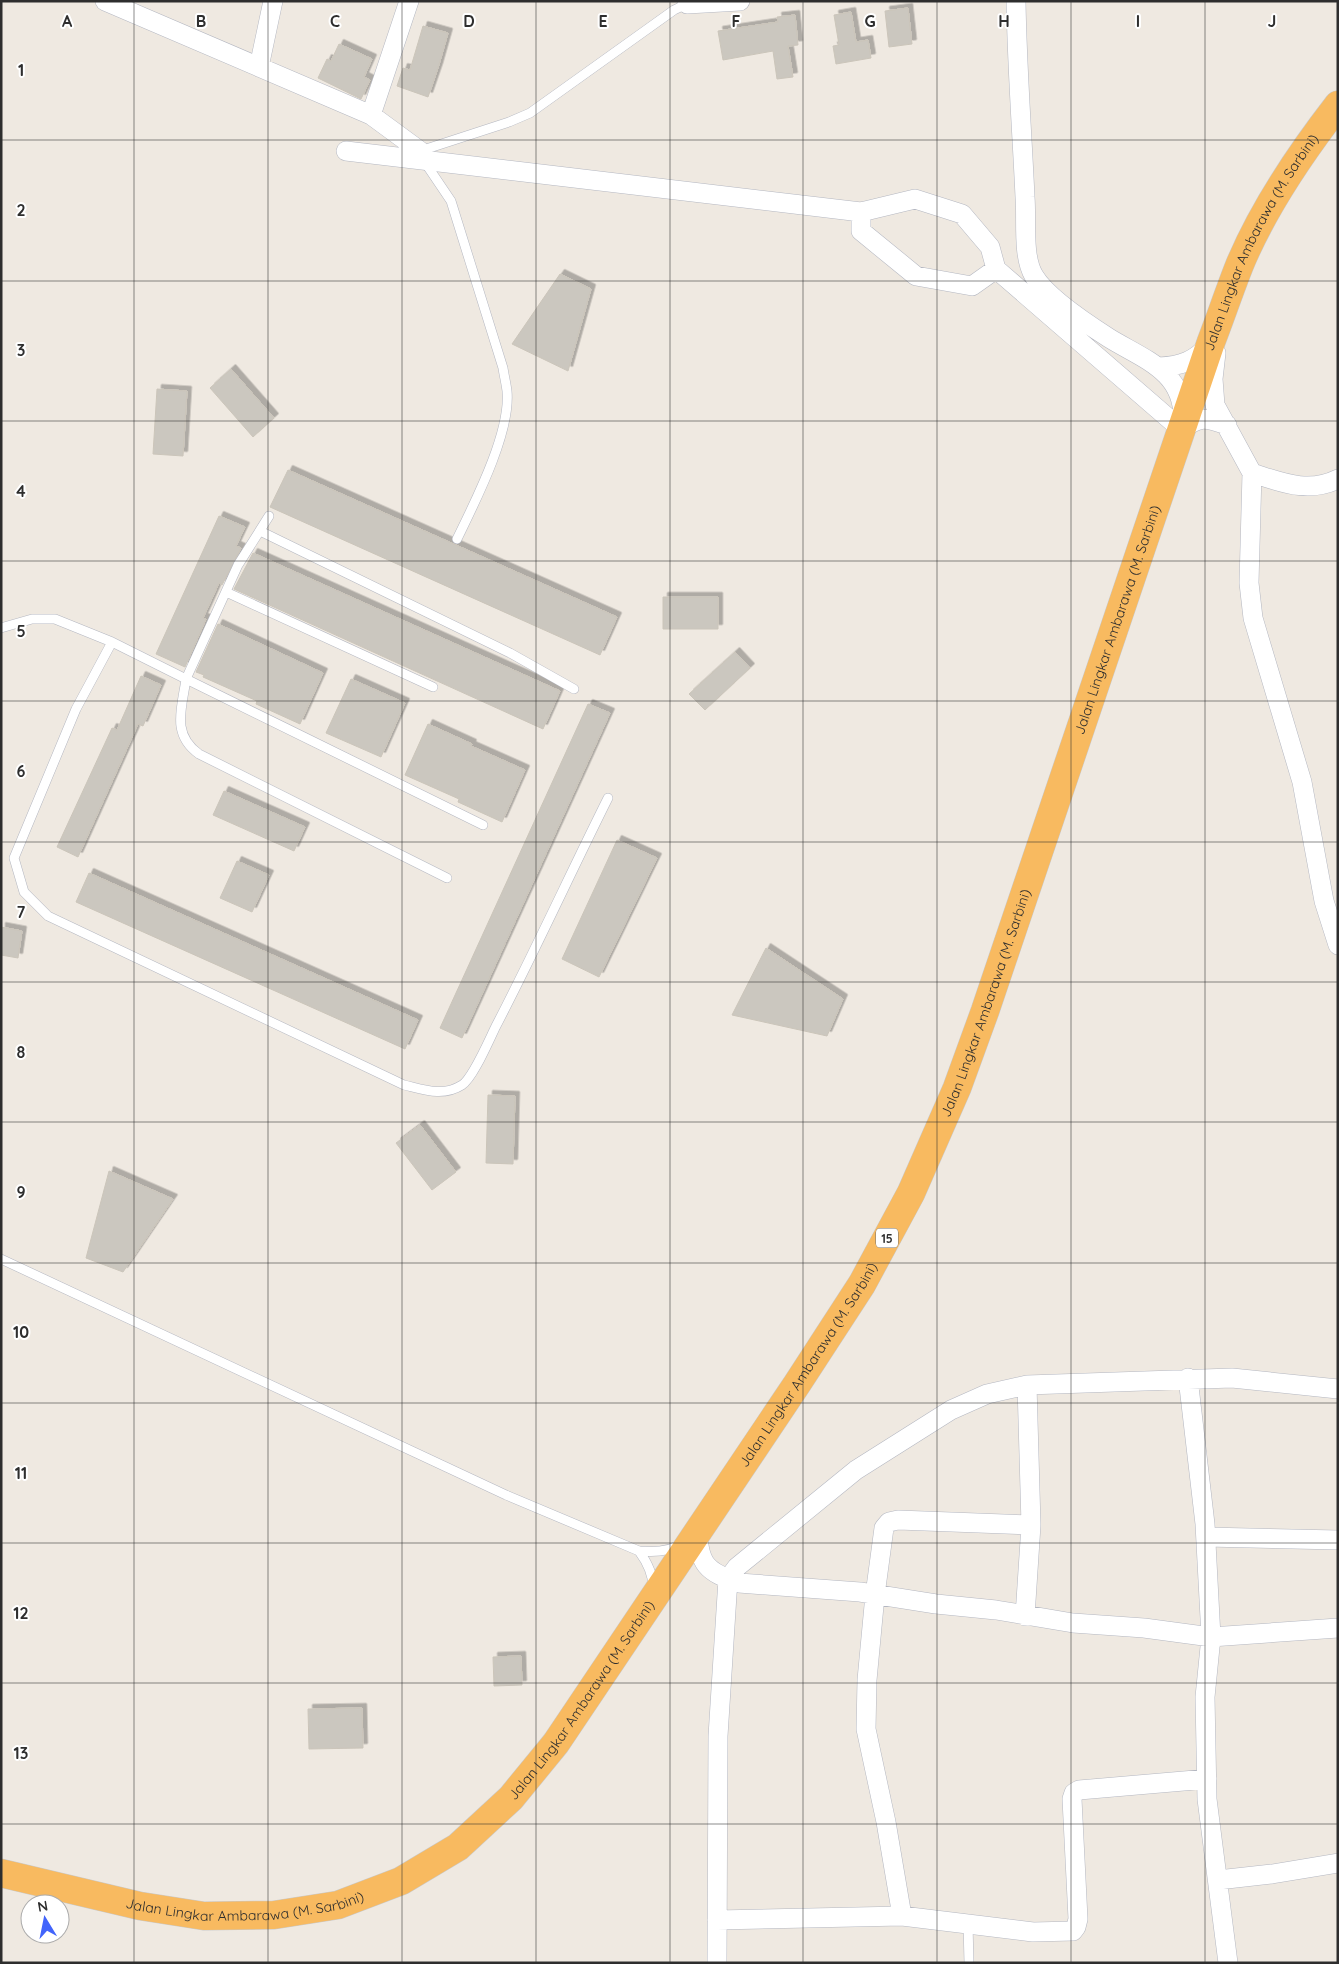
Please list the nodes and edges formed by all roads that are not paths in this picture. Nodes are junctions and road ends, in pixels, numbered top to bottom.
1 (105, 1) edge
2 (272, 1) edge
3 (409, 1) edge
4 (740, 1) edge
5 (1016, 1) edge
6 (686, 4) joint
7 (259, 67) junction
8 (1338, 105) edge
9 (371, 115) junction
10 (346, 151) dead end
11 (422, 156) junction
12 (861, 212) junction
13 (996, 269) junction
14 (1216, 331) junction
15 (1159, 367) junction
16 (1228, 425) junction
17 (1182, 430) junction
18 (1252, 473) junction
19 (1338, 479) edge
20 (269, 516) dead end
21 (260, 531) junction
22 (457, 539) dead end
23 (226, 592) junction
24 (1, 628) edge
25 (112, 642) junction
26 (186, 679) junction
27 (433, 688) dead end
28 (574, 689) dead end
29 (608, 798) dead end
30 (484, 825) dead end
31 (447, 878) dead end
32 (1338, 945) edge
33 (1, 1259) edge
34 (1188, 1378) junction
35 (1028, 1385) junction
36 (1338, 1389) edge
37 (1031, 1525) junction
38 (695, 1535) junction
39 (1206, 1537) junction
40 (1338, 1540) edge
41 (639, 1551) junction
42 (706, 1566) junction
43 (728, 1579) junction
44 (658, 1591) junction
45 (875, 1596) junction
46 (1025, 1616) junction
47 (1338, 1628) edge
48 (1211, 1637) junction
49 (1207, 1779) junction
50 (1338, 1862) edge
51 (1, 1873) edge
52 (1218, 1880) junction
53 (902, 1916) junction
54 (717, 1920) junction
55 (968, 1924) junction
56 (717, 1963) edge
57 (969, 1963) edge
58 (1228, 1963) edge

1 - 7 street
2 - 7 street
3 - 9 street
4 - 6 street
5 - 15 street
6 - 11 lane
7 - 9 street
8 - 14 highway, Jalan Lingkar Ambarawa (M. Sarbini) / 15
9 - 11 street
10 - 11 street
11 - 12 street
11 - 22 lane
12 - 13 street
12 - 13 street
13 - 17 street
14 - 15 street
14 - 16 street
14 - 17 highway, Jalan Lingkar Ambarawa (M. Sarbini) / 15
15 - 17 street
16 - 17 street
16 - 18 street
17 - 38 highway, Jalan Lingkar Ambarawa (M. Sarbini) / 15
18 - 19 street
18 - 32 street
20 - 21 lane
21 - 23 lane
21 - 28 lane
23 - 26 lane
23 - 27 lane
24 - 25 lane
25 - 26 lane
25 - 29 lane
26 - 30 lane
26 - 31 lane
33 - 41 lane
34 - 35 street
34 - 36 street
34 - 39 street
35 - 37 street
35 - 43 street
37 - 45 street
37 - 46 street
38 - 41 lane
38 - 42 street
38 - 44 highway, Jalan Lingkar Ambarawa (M. Sarbini) / 15
39 - 40 street
39 - 48 street
41 - 44 lane
42 - 43 street
42 - 44 street
43 - 45 street
43 - 54 street
44 - 51 highway, Jalan Lingkar Ambarawa (M. Sarbini) / 15
45 - 46 street
45 - 53 street
46 - 48 street
47 - 48 street
48 - 49 street
49 - 52 street
49 - 55 street
50 - 52 street
52 - 58 street
53 - 54 street
53 - 55 street
54 - 56 street
55 - 57 lane

